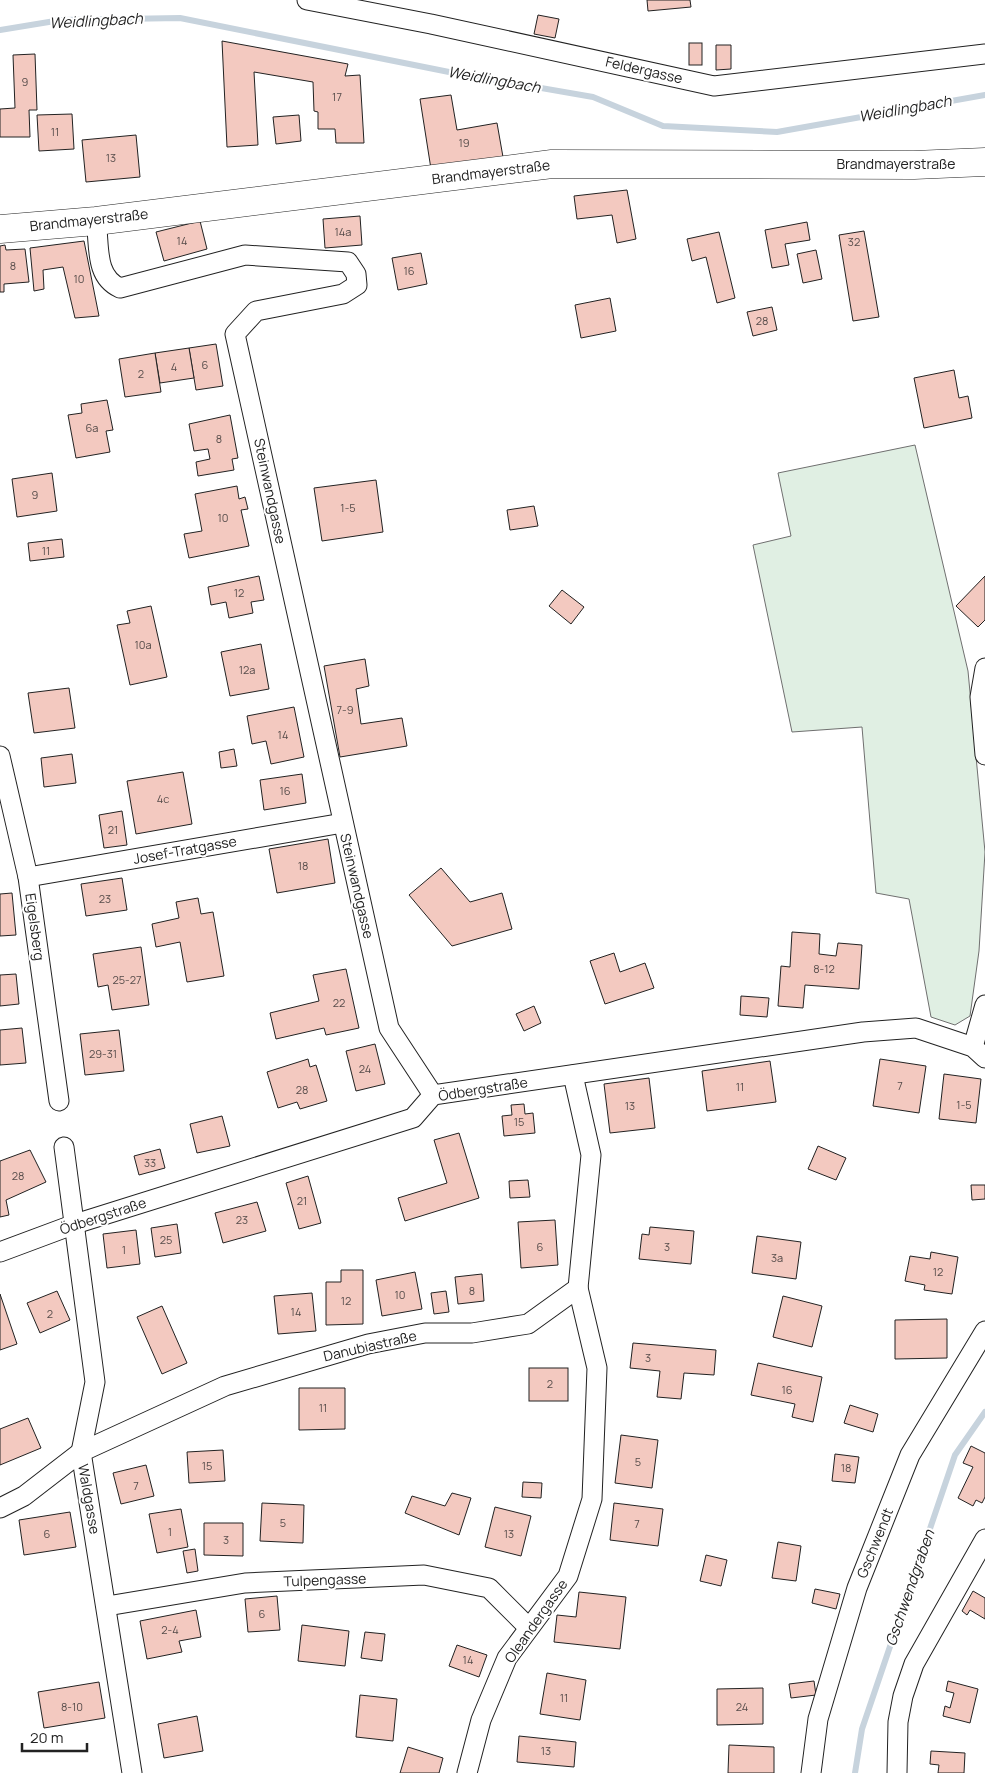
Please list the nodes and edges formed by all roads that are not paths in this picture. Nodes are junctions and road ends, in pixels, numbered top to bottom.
1 (307, 0) edge
2 (985, 54) edge
3 (985, 162) edge
4 (96, 221) junction
5 (0, 228) edge
6 (985, 668) edge
7 (985, 755) edge
8 (0, 756) edge
9 (343, 823) junction
10 (28, 877) junction
11 (985, 1005) edge
12 (979, 1052) edge
13 (572, 1075) junction
14 (433, 1095) junction
15 (59, 1101) dead end
16 (64, 1147) dead end
17 (75, 1224) junction
18 (0, 1252) edge
19 (578, 1288) junction
20 (985, 1332) edge
21 (81, 1452) junction
22 (0, 1508) edge
23 (985, 1539) edge
24 (107, 1606) junction
25 (528, 1627) junction
26 (132, 1773) edge
27 (467, 1773) edge
28 (811, 1773) edge
29 (897, 1773) edge

1 - 2 street, Feldergasse
3 - 4 main road, Brandmayerstraße
4 - 5 main road, Brandmayerstraße
4 - 9 street, Steinwandgasse
6 - 7 street
8 - 10 street, Eigelsberg
9 - 10 street, Josef-Tratgasse
9 - 14 street, Steinwandgasse
10 - 15 street, Eigelsberg
11 - 12 street
12 - 13 street, Ödbergstraße
13 - 14 street, Ödbergstraße
13 - 19 street
14 - 17 street, Ödbergstraße
16 - 17 street
17 - 18 street, Ödbergstraße
17 - 21 street, Waldgasse
19 - 21 street, Danubiastraße
19 - 25 street, Oleandergasse
20 - 28 street, Gschwendt
21 - 22 street, Danubiastraße
21 - 24 street, Waldgasse
23 - 29 street
24 - 25 street, Tulpengasse
24 - 26 street, Waldgasse
25 - 27 street, Oleandergasse

